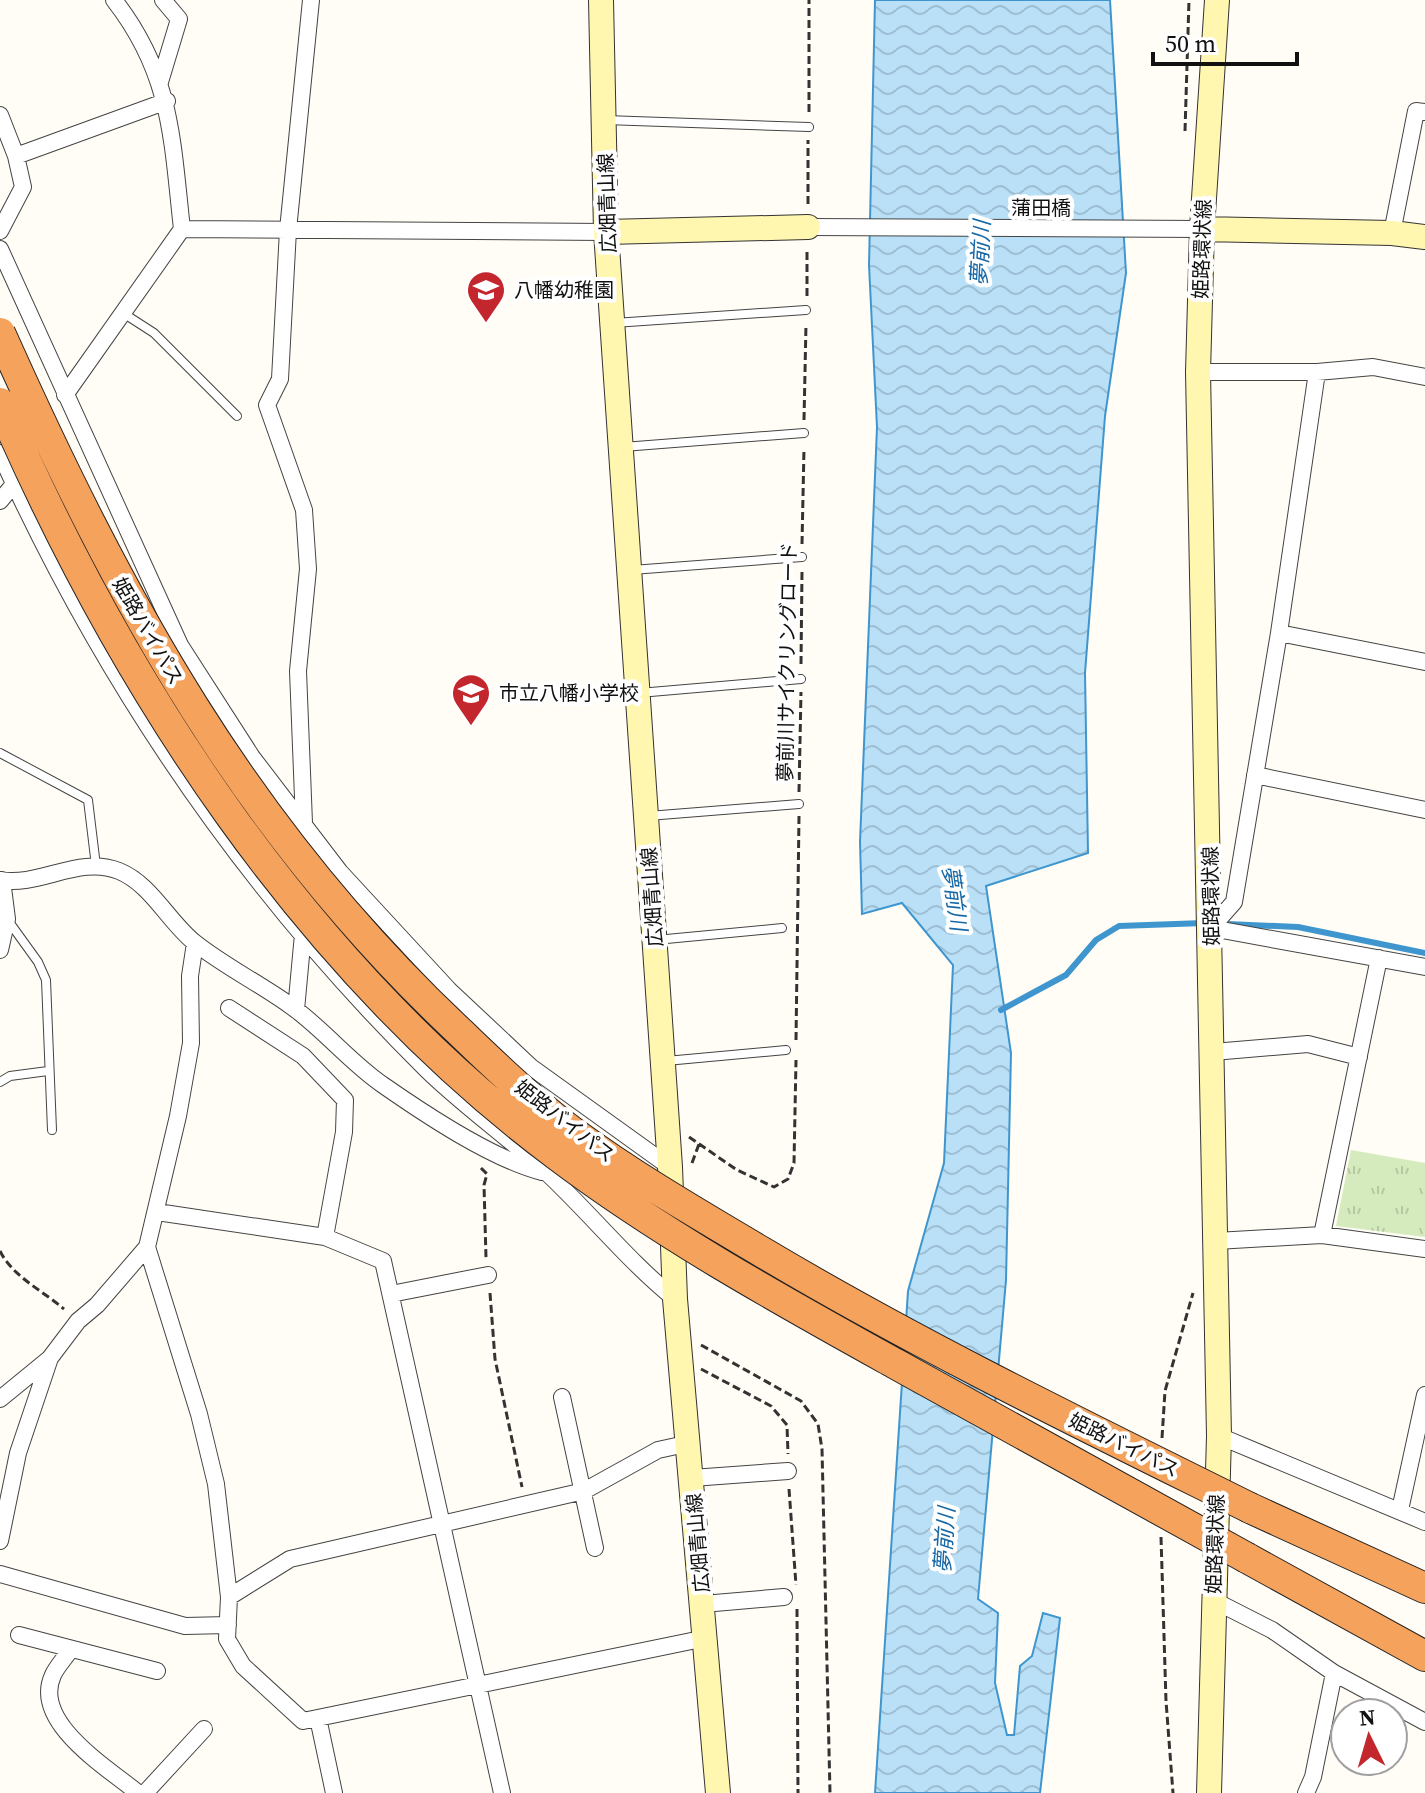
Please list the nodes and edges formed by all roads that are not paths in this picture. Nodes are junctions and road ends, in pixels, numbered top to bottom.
1 (114, 0) edge
2 (163, 0) edge
3 (311, 0) edge
4 (601, 0) edge
5 (1217, 0) edge
6 (160, 82) junction
7 (167, 101) junction
8 (1425, 112) edge
9 (0, 115) edge
10 (604, 120) junction
11 (809, 127) road end
12 (16, 156) junction
13 (808, 227) joint
14 (1190, 228) junction
15 (182, 229) junction
16 (288, 230) junction
17 (0, 231) edge
18 (606, 232) junction
19 (1392, 233) junction
20 (1425, 237) edge
21 (0, 249) edge
22 (806, 310) road end
23 (123, 313) junction
24 (613, 323) junction
25 (1, 328) edge
26 (1198, 372) junction
27 (1317, 372) junction
28 (1425, 377) edge
29 (65, 395) junction
30 (0, 403) edge
31 (237, 416) dead end
32 (804, 433) road end
33 (622, 447) junction
34 (0, 453) edge
35 (14, 484) junction
36 (0, 501) edge
37 (802, 557) road end
38 (631, 570) junction
39 (1279, 633) junction
40 (1425, 662) edge
41 (801, 679) road end
42 (639, 693) junction
43 (0, 753) edge
44 (1255, 775) junction
45 (799, 804) road end
46 (1425, 810) edge
47 (647, 816) junction
48 (304, 824) junction
49 (96, 867) junction
50 (1, 880) edge
51 (7, 919) junction
52 (782, 928) dead end
53 (1211, 928) junction
54 (303, 939) junction
55 (655, 940) junction
56 (195, 943) junction
57 (0, 950) edge
58 (1379, 958) junction
59 (1425, 967) edge
60 (229, 1008) dead end
61 (296, 1010) junction
62 (786, 1050) dead end
63 (1213, 1052) junction
64 (1359, 1057) junction
65 (662, 1061) junction
66 (48, 1071) junction
67 (0, 1082) edge
68 (52, 1130) dead end
69 (670, 1167) junction
70 (547, 1174) junction
71 (157, 1212) junction
72 (1322, 1235) junction
73 (325, 1237) junction
74 (1216, 1241) junction
75 (147, 1247) junction
76 (1425, 1249) edge
77 (488, 1275) road end
78 (391, 1294) junction
79 (675, 1299) junction
80 (50, 1358) junction
81 (1425, 1395) edge
82 (562, 1397) dead end
83 (0, 1399) edge
84 (1219, 1436) junction
85 (690, 1443) junction
86 (788, 1471) dead end
87 (692, 1478) junction
88 (584, 1491) junction
89 (1400, 1510) junction
90 (1425, 1522) edge
91 (441, 1526) junction
92 (0, 1541) edge
93 (595, 1548) dead end
94 (0, 1574) edge
95 (1425, 1588) edge
96 (229, 1597) junction
97 (784, 1597) dead end
98 (1213, 1600) junction
99 (703, 1604) junction
100 (228, 1625) junction
101 (19, 1635) dead end
102 (706, 1638) junction
103 (71, 1649) junction
104 (1425, 1656) edge
105 (157, 1671) dead end
106 (1334, 1673) junction
107 (480, 1684) junction
108 (318, 1718) junction
109 (1425, 1722) edge
110 (204, 1729) dead end
111 (138, 1793) edge
112 (145, 1793) edge
113 (334, 1793) edge
114 (502, 1793) edge
115 (718, 1793) edge
116 (1209, 1793) edge
117 (1306, 1793) edge

1 - 6 street
2 - 6 street
3 - 16 street
4 - 10 main road, 広畑青山線
5 - 14 main road, 姫路環状線
6 - 7 street
7 - 12 street
7 - 15 street
8 - 19 street
9 - 12 street
10 - 11 lane
10 - 18 main road, 広畑青山線
12 - 17 street
13 - 14 street, 蒲田橋
13 - 18 main road
14 - 19 main road
14 - 26 main road, 姫路環状線
15 - 16 street
15 - 23 street
16 - 18 street
16 - 48 street
18 - 24 main road, 広畑青山線
19 - 20 main road
21 - 29 street
22 - 24 lane
23 - 29 street
23 - 31 lane
24 - 33 main road, 広畑青山線
25 - 95 highway, 姫路バイパス, bridge
26 - 27 street
26 - 53 main road, 姫路環状線
27 - 28 street
27 - 39 street
29 - 48 street
30 - 104 highway, 姫路バイパス, bridge
32 - 33 lane
33 - 38 main road, 広畑青山線
34 - 35 street
35 - 36 street
35 - 54 street
37 - 38 lane
38 - 42 main road, 広畑青山線
39 - 40 street
39 - 44 street
41 - 42 lane
42 - 47 main road, 広畑青山線
43 - 49 lane
44 - 46 street
44 - 53 street
45 - 47 lane
47 - 55 main road, 広畑青山線
48 - 54 street
48 - 69 street
49 - 50 street
49 - 56 street
50 - 51 street
51 - 57 street
51 - 66 lane
52 - 55 lane
53 - 58 street
53 - 63 main road, 姫路環状線
54 - 61 street
54 - 70 street
55 - 65 main road, 広畑青山線
56 - 61 street
56 - 71 street
58 - 59 street
58 - 64 street
60 - 73 street
61 - 70 street
62 - 65 lane
63 - 64 street
63 - 74 main road, 姫路環状線
64 - 72 street
65 - 69 main road, 広畑青山線
66 - 67 lane
66 - 68 lane
69 - 79 main road, 広畑青山線
70 - 79 street
71 - 73 street
71 - 75 street
72 - 74 street
72 - 76 street
73 - 78 street
74 - 84 main road, 姫路環状線
75 - 80 street
75 - 96 street
77 - 78 street
78 - 91 street
79 - 85 main road, 広畑青山線
80 - 83 street
80 - 92 street
81 - 89 street
82 - 88 street
84 - 89 street
84 - 98 main road, 姫路環状線
85 - 87 main road, 広畑青山線
85 - 88 street
86 - 87 street
87 - 99 main road, 広畑青山線
88 - 91 street
88 - 93 street
89 - 90 street
91 - 96 street
91 - 107 street
94 - 100 street
96 - 100 street
97 - 99 street
98 - 106 street
98 - 116 main road, 姫路環状線
99 - 102 main road, 広畑青山線
100 - 108 street
101 - 103 street
102 - 107 street
102 - 115 main road, 広畑青山線
103 - 105 street
103 - 111 street
106 - 109 street
106 - 117 street
107 - 108 street
107 - 114 street
108 - 113 street
110 - 112 street

